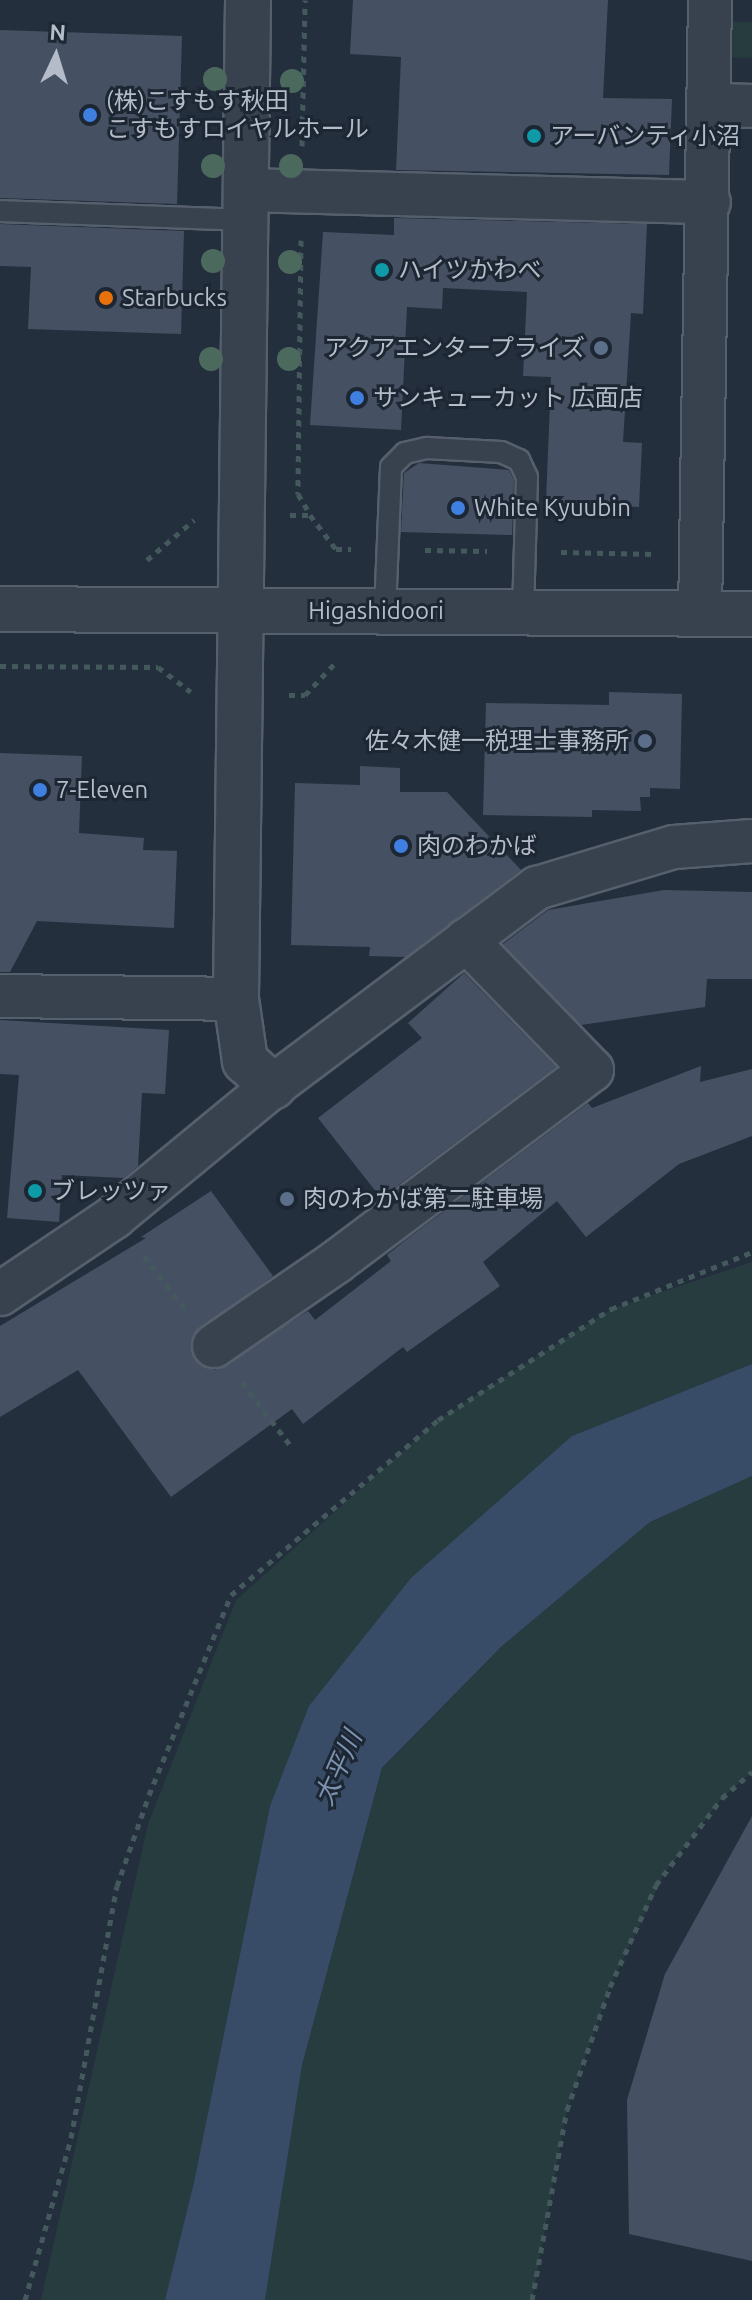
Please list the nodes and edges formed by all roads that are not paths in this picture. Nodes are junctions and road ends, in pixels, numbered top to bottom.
1 (248, 0) edge
2 (710, 0) edge
3 (711, 105) junction
4 (752, 106) edge
5 (709, 202) junction
6 (246, 205) junction
7 (0, 211) edge
8 (0, 609) edge
9 (243, 611) junction
10 (385, 611) junction
11 (523, 611) junction
12 (700, 614) junction
13 (752, 614) edge
14 (752, 841) edge
15 (466, 940) junction
16 (0, 996) edge
17 (236, 999) junction
18 (273, 1086) junction
19 (0, 1294) edge
20 (214, 1346) dead end

1 - 6 street
2 - 3 street
3 - 4 street
3 - 5 street
5 - 6 street
5 - 12 street
6 - 7 lane
6 - 9 street
8 - 9 street, Higashidoori
9 - 10 street, Higashidoori
9 - 17 street
10 - 11 street, Higashidoori
10 - 11 lane
11 - 12 street, Higashidoori
12 - 13 street, Higashidoori
14 - 15 street
15 - 18 street
15 - 20 street
16 - 17 street
17 - 18 street
18 - 19 street

